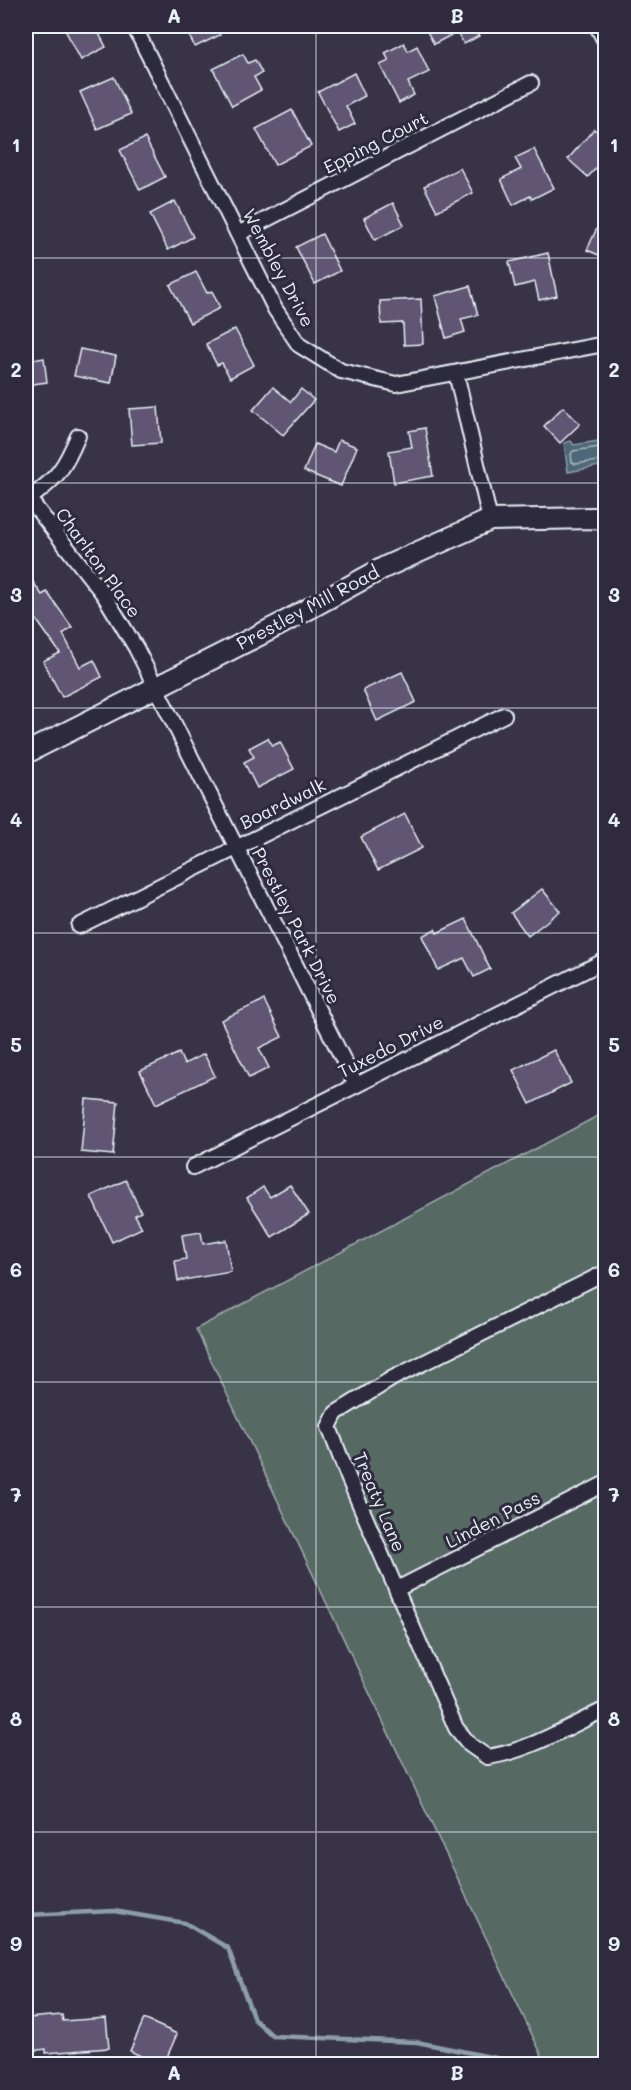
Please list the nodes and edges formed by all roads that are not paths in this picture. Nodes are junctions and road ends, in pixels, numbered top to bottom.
1 (134, 26) edge
2 (597, 26) edge
3 (606, 43) edge
4 (531, 83) dead end
5 (238, 234) junction
6 (599, 345) dead end
7 (456, 373) junction
8 (78, 436) dead end
9 (27, 497) edge
10 (490, 520) junction
11 (606, 520) edge
12 (157, 686) junction
13 (504, 715) dead end
14 (26, 753) edge
15 (237, 846) junction
16 (80, 926) dead end
17 (606, 960) edge
18 (356, 1085) junction
19 (193, 1167) dead end
20 (606, 1272) edge
21 (606, 1484) edge
22 (397, 1589) junction
23 (606, 1709) edge

1 - 5 street, Wembley Drive
2 - 3 street
4 - 5 street, Epping Court
5 - 7 street, Wembley Drive
6 - 7 street, Wembley Drive
7 - 10 street
8 - 9 street
9 - 12 street, Charlton Place
10 - 11 street, Prestley Mill Road
10 - 12 street, Prestley Mill Road
12 - 14 street, Prestley Mill Road
12 - 15 street, Prestley Park Drive
13 - 15 street, Boardwalk
15 - 16 street, Boardwalk
15 - 18 street, Prestley Park Drive
17 - 18 street, Tuxedo Drive
18 - 19 street, Tuxedo Drive
20 - 22 street, Treaty Lane
21 - 22 street, Linden Pass
22 - 23 street, Treaty Lane

